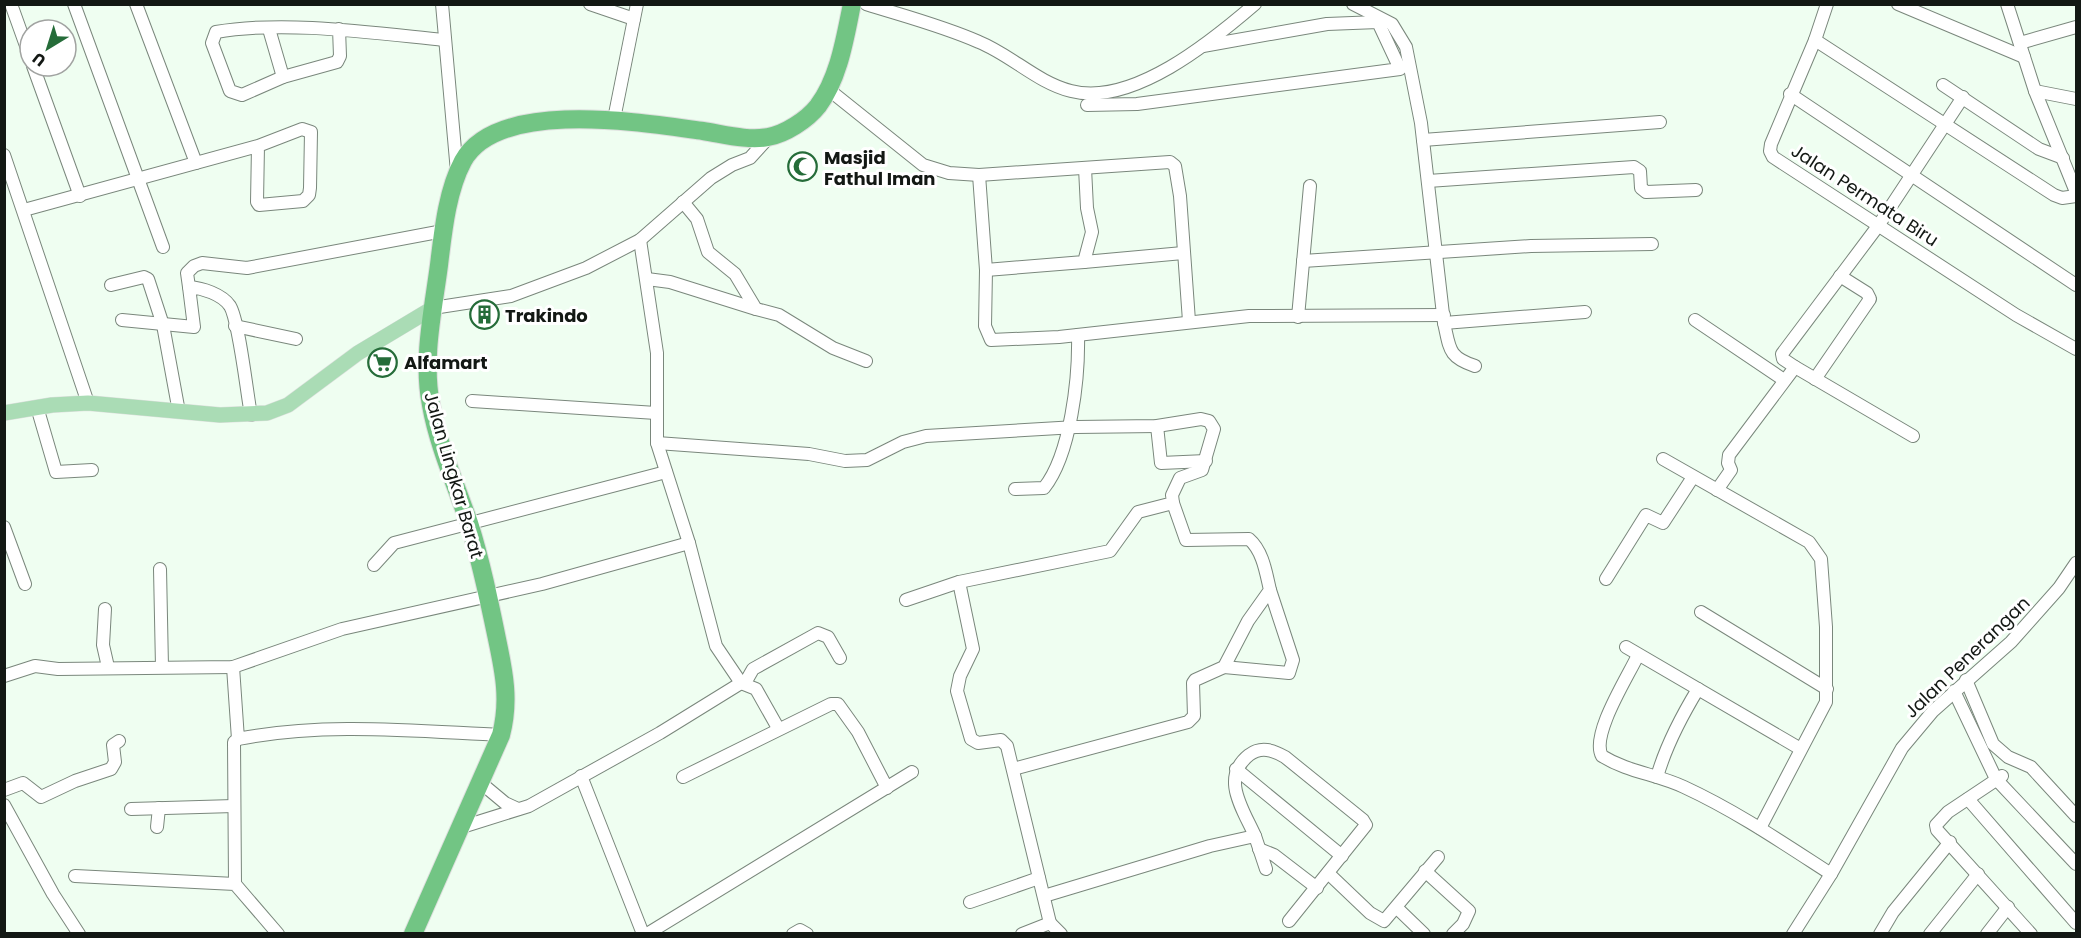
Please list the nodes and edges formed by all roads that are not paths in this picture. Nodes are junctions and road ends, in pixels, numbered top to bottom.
1 (11, 4) edge
2 (74, 4) edge
3 (136, 4) edge
4 (442, 4) edge
5 (591, 4) edge
6 (637, 4) edge
7 (852, 4) edge
8 (866, 4) edge
9 (1255, 4) edge
10 (1353, 4) edge
11 (1827, 4) edge
12 (1898, 4) edge
13 (2007, 4) edge
14 (633, 19) junction
15 (1378, 22) junction
16 (18, 24) edge
17 (1392, 24) junction
18 (2076, 27) edge
19 (269, 29) junction
20 (339, 29) junction
21 (444, 40) junction
22 (1815, 40) junction
23 (2020, 43) junction
24 (1203, 46) junction
25 (2024, 57) junction
26 (284, 77) junction
27 (37, 78) edge
28 (1138, 82) junction
29 (1943, 85) dead end
30 (828, 89) junction
31 (2035, 91) junction
32 (1790, 94) junction
33 (1963, 98) junction
34 (2076, 99) edge
35 (1137, 104) junction
36 (1087, 105) dead end
37 (614, 119) junction
38 (1660, 122) dead end
39 (1945, 126) junction
40 (769, 137) junction
41 (1423, 140) junction
42 (258, 146) junction
43 (4, 155) edge
44 (2063, 158) junction
45 (196, 163) junction
46 (1085, 168) junction
47 (458, 173) junction
48 (979, 175) junction
49 (1912, 176) junction
50 (137, 179) junction
51 (1428, 181) junction
52 (1310, 186) dead end
53 (1696, 190) dead end
54 (2076, 194) edge
55 (80, 196) junction
56 (683, 202) junction
57 (24, 210) junction
58 (1878, 226) junction
59 (443, 231) junction
60 (640, 240) junction
61 (1652, 244) dead end
62 (163, 247) dead end
63 (1435, 251) junction
64 (1183, 253) junction
65 (1303, 261) junction
66 (1084, 262) junction
67 (986, 270) junction
68 (1840, 276) junction
69 (647, 279) junction
70 (111, 285) dead end
71 (2076, 285) edge
72 (189, 287) junction
73 (434, 308) junction
74 (756, 309) junction
75 (1586, 312) dead end
76 (1298, 317) junction
77 (1444, 319) junction
78 (122, 320) dead end
79 (1695, 320) dead end
80 (1189, 321) junction
81 (163, 325) junction
82 (236, 326) junction
83 (1078, 335) junction
84 (296, 339) dead end
85 (2076, 349) edge
86 (866, 362) dead end
87 (1475, 366) dead end
88 (1795, 367) junction
89 (1815, 379) junction
90 (1785, 380) junction
91 (472, 401) dead end
92 (88, 403) junction
93 (37, 407) junction
94 (179, 412) junction
95 (4, 413) edge
96 (656, 413) junction
97 (251, 415) junction
98 (1157, 426) junction
99 (1069, 428) junction
100 (1913, 436) dead end
101 (657, 443) junction
102 (1663, 459) dead end
103 (1206, 461) junction
104 (92, 470) dead end
105 (666, 472) junction
106 (1693, 477) junction
107 (1015, 489) dead end
108 (1717, 490) junction
109 (1173, 503) junction
110 (468, 523) junction
111 (4, 527) edge
112 (689, 543) junction
113 (2076, 563) edge
114 (374, 565) dead end
115 (160, 569) dead end
116 (1606, 579) dead end
117 (959, 582) junction
118 (26, 584) dead end
119 (1270, 590) junction
120 (488, 596) junction
121 (906, 600) dead end
122 (105, 609) dead end
123 (1701, 612) dead end
124 (1626, 647) dead end
125 (1638, 655) junction
126 (840, 658) dead end
127 (108, 666) junction
128 (162, 667) junction
129 (233, 667) junction
130 (1224, 667) junction
131 (4, 676) edge
132 (743, 683) junction
133 (1960, 686) junction
134 (1698, 689) junction
135 (1827, 689) junction
136 (778, 728) junction
137 (501, 735) junction
138 (238, 739) junction
139 (119, 741) dead end
140 (1799, 748) junction
141 (1012, 769) junction
142 (1236, 769) junction
143 (912, 772) dead end
144 (582, 776) junction
145 (683, 777) dead end
146 (1657, 777) junction
147 (2002, 781) junction
148 (481, 783) junction
149 (887, 788) junction
150 (4, 790) edge
151 (1968, 799) junction
152 (4, 805) edge
153 (234, 806) junction
154 (159, 808) junction
155 (131, 809) dead end
156 (518, 809) junction
157 (2076, 816) edge
158 (157, 827) dead end
159 (462, 827) junction
160 (1760, 828) junction
161 (1255, 836) junction
162 (1950, 842) junction
163 (1259, 849) junction
164 (1342, 856) junction
165 (1438, 857) dead end
166 (2076, 864) edge
167 (1266, 869) dead end
168 (1425, 871) junction
169 (1328, 873) junction
170 (1831, 874) junction
171 (1978, 874) junction
172 (75, 876) dead end
173 (1039, 878) junction
174 (235, 885) junction
175 (1317, 888) junction
176 (1044, 896) junction
177 (970, 902) dead end
178 (1397, 908) junction
179 (2008, 908) junction
180 (1289, 921) dead end
181 (1050, 923) junction
182 (2076, 923) edge
183 (2017, 928) edge
184 (79, 933) edge
185 (278, 933) edge
186 (413, 933) edge
187 (645, 933) edge
188 (793, 933) edge
189 (807, 933) edge
190 (1022, 933) edge
191 (1061, 933) edge
192 (1424, 933) edge
193 (1453, 933) edge
194 (1793, 933) edge
195 (1880, 933) edge
196 (1930, 933) edge
197 (1987, 933) edge
198 (2031, 933) edge

1 - 16 street
2 - 50 street
3 - 45 street
4 - 21 street
5 - 14 street
6 - 14 street
7 - 30 highway, Jalan Lingkar Barat
8 - 28 street
9 - 24 street
10 - 17 street
11 - 22 street, Jalan Permata Biru
12 - 25 street
13 - 23 street
14 - 37 street
15 - 17 street
15 - 24 street
15 - 35 street
17 - 41 street
18 - 23 street
19 - 20 street
19 - 26 street
19 - 26 street
20 - 21 street
20 - 26 street
21 - 47 street
22 - 32 street, Jalan Permata Biru
22 - 39 street
23 - 25 street
24 - 28 street
25 - 31 street
27 - 55 street
28 - 35 street
29 - 33 street
30 - 40 highway, Jalan Lingkar Barat
30 - 48 street
31 - 34 street
31 - 44 street
32 - 49 street
32 - 58 street, Jalan Permata Biru
33 - 39 street
33 - 44 street
35 - 36 street
37 - 40 highway, Jalan Lingkar Barat
37 - 47 highway, Jalan Lingkar Barat
38 - 41 street
39 - 49 street
39 - 54 street
40 - 56 street
41 - 51 street
42 - 42 street
42 - 45 street
43 - 57 street
44 - 54 street
45 - 50 street
46 - 48 street
46 - 64 street
46 - 66 street
47 - 59 highway, Jalan Lingkar Barat
48 - 67 street
49 - 58 street
49 - 71 street
50 - 55 street
50 - 62 street
51 - 53 street
51 - 63 street
52 - 65 street
55 - 57 street
56 - 60 street
56 - 74 street
57 - 92 street
58 - 68 street
58 - 85 street, Jalan Permata Biru
59 - 72 street
59 - 73 highway, Jalan Lingkar Barat
60 - 69 street
60 - 73 street
61 - 63 street
63 - 65 street
63 - 77 street
64 - 66 street
64 - 80 street
65 - 76 street
66 - 67 street
67 - 83 street
68 - 88 street
68 - 89 street
69 - 74 street
69 - 96 street
70 - 81 street
72 - 81 street
72 - 82 street
73 - 97 main road
73 - 110 highway, Jalan Lingkar Barat
74 - 86 street
75 - 77 street
76 - 77 street
76 - 80 street
77 - 87 street
78 - 81 street
79 - 90 street
80 - 83 street
81 - 94 street
82 - 84 street
82 - 97 street
83 - 99 street
88 - 89 street
88 - 90 street
89 - 100 street
90 - 108 street
91 - 96 street
92 - 93 main road
92 - 94 main road
93 - 95 main road
93 - 104 street
94 - 97 main road
96 - 101 street
98 - 99 street
98 - 103 street
98 - 103 street
99 - 101 street
99 - 107 street
101 - 105 street
102 - 106 street
103 - 109 street
105 - 110 street
105 - 112 street
106 - 108 street
106 - 116 street
108 - 135 street
109 - 117 street
109 - 119 street
110 - 114 street
110 - 120 highway, Jalan Lingkar Barat
111 - 118 street
112 - 120 street
112 - 132 street
113 - 133 street, Jalan Penerangan
115 - 128 street
117 - 121 street
117 - 141 street
119 - 130 street
119 - 130 street
120 - 129 street
120 - 137 highway, Jalan Lingkar Barat
122 - 127 street
123 - 135 street
124 - 125 street
125 - 134 street
125 - 146 street
126 - 132 street
127 - 128 street
127 - 131 street
128 - 129 street
129 - 138 street
130 - 141 street
132 - 136 street
132 - 144 street
133 - 147 street
133 - 157 street
133 - 170 street, Jalan Penerangan
134 - 140 street
134 - 146 street
135 - 140 street
136 - 145 street
136 - 149 street
137 - 138 street
137 - 148 highway, Jalan Lingkar Barat
138 - 153 street
139 - 150 street
140 - 160 street
141 - 173 street
142 - 161 street
142 - 164 street
142 - 164 street
143 - 149 street
144 - 156 street
144 - 187 street
146 - 160 street
147 - 151 street
147 - 166 street
148 - 156 street
148 - 159 highway, Jalan Lingkar Barat
149 - 187 street
151 - 162 street
151 - 182 street
152 - 184 street
153 - 154 street
153 - 174 street
154 - 155 street
154 - 158 street
156 - 159 street
159 - 186 highway, Jalan Lingkar Barat
160 - 170 street
161 - 163 street
161 - 176 street
162 - 171 street
162 - 195 street
163 - 167 street
163 - 175 street
164 - 169 street
165 - 168 street
168 - 178 street
168 - 193 street
169 - 175 street
169 - 178 street
170 - 194 street, Jalan Penerangan
171 - 179 street
171 - 196 street
172 - 174 street
173 - 176 street
173 - 177 street
174 - 185 street
175 - 180 street
176 - 181 street
178 - 192 street
179 - 183 street
179 - 197 street
181 - 190 street
181 - 191 street
183 - 198 street
188 - 189 street

